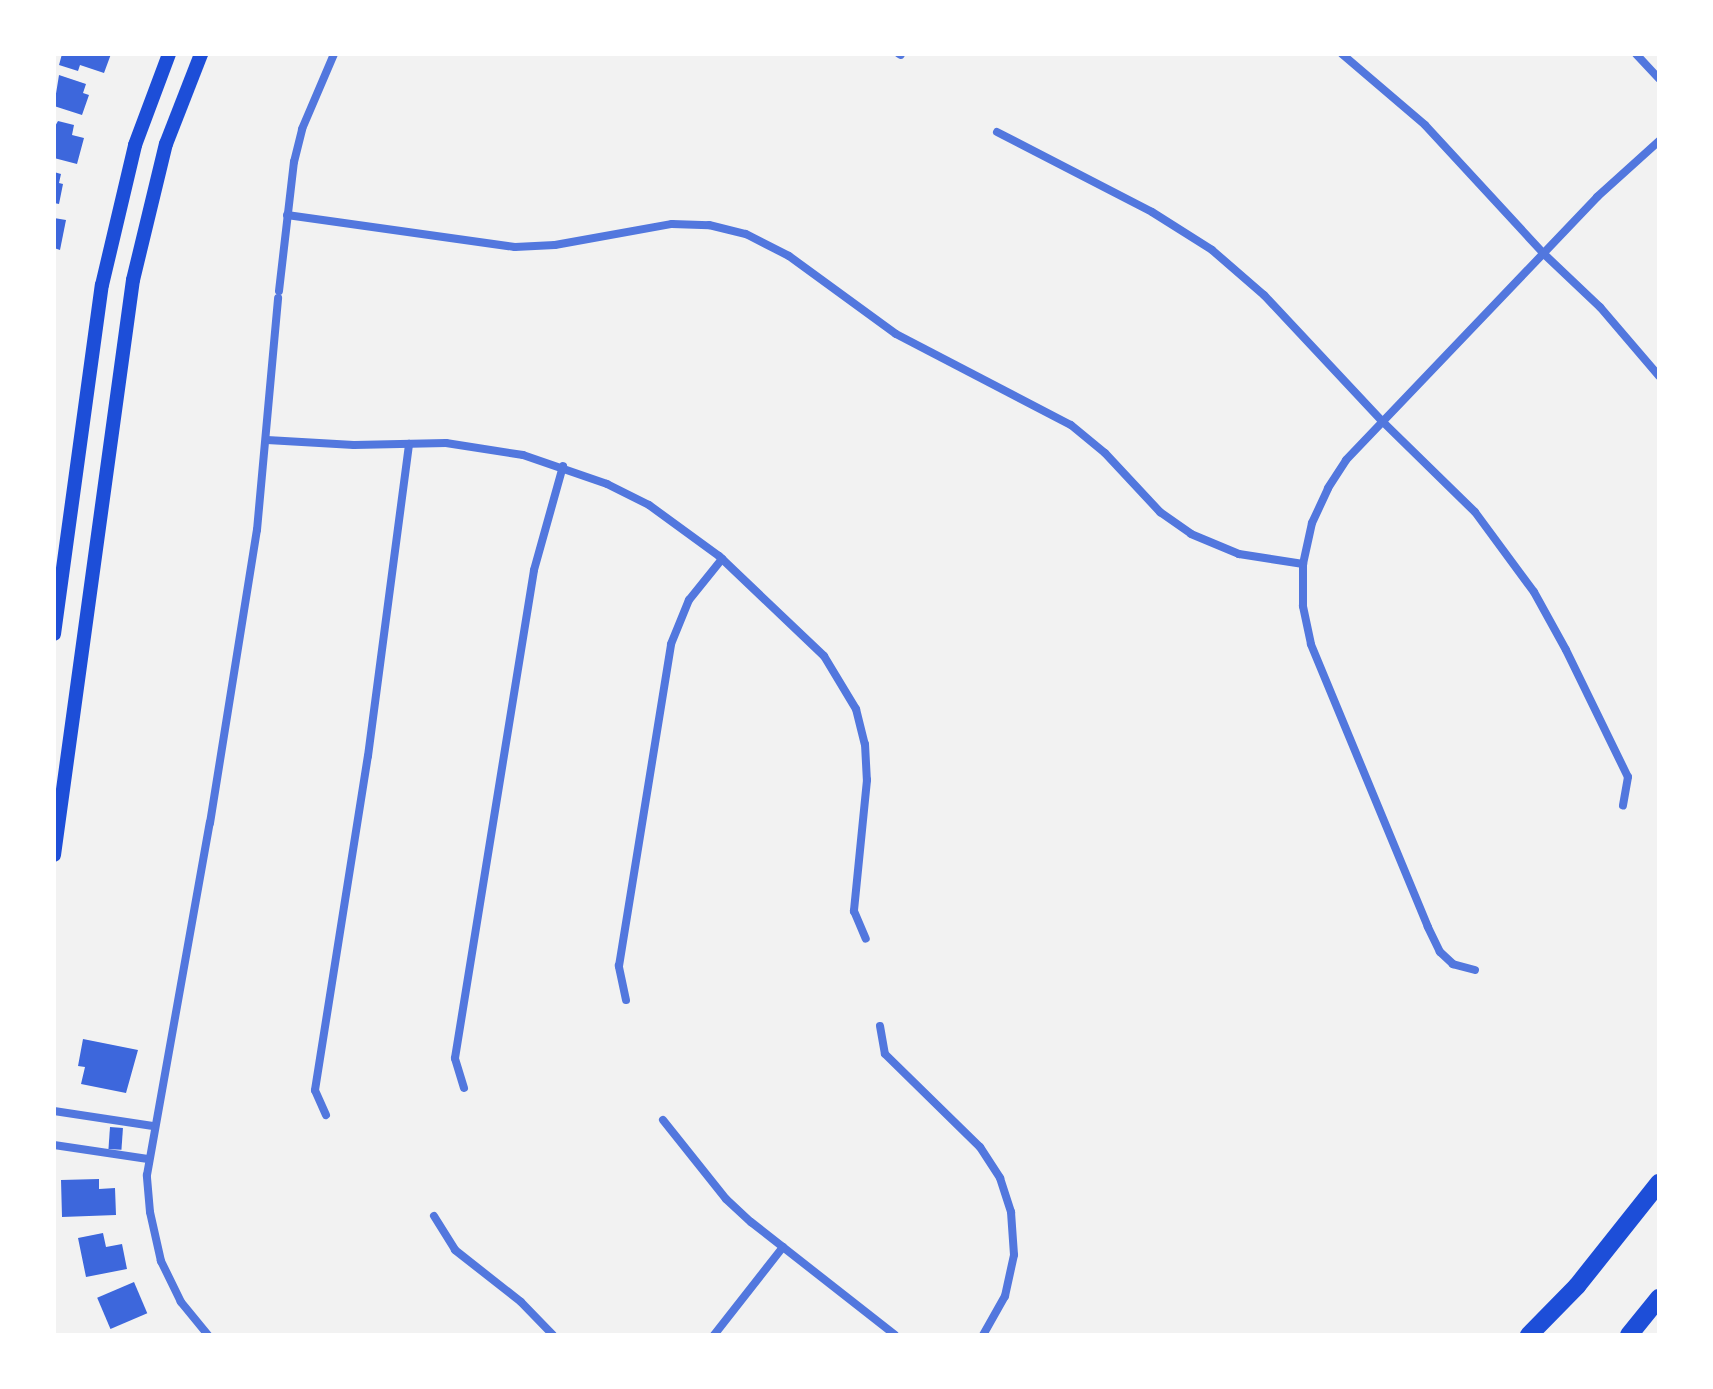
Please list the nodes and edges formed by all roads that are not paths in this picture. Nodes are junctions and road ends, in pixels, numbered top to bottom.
1 (169, 54) edge
2 (201, 54) edge
3 (334, 54) edge
4 (1342, 54) edge
5 (1636, 54) edge
6 (1659, 79) edge
7 (997, 132) dead end
8 (1659, 141) edge
9 (287, 215) junction
10 (1543, 253) junction
11 (1659, 376) edge
12 (1382, 421) junction
13 (267, 440) junction
14 (409, 444) junction
15 (563, 466) junction
16 (722, 559) junction
17 (1303, 564) junction
18 (54, 634) edge
19 (1623, 806) dead end
20 (54, 855) edge
21 (866, 939) dead end
22 (1475, 970) dead end
23 (626, 1000) dead end
24 (880, 1026) dead end
25 (464, 1088) dead end
26 (54, 1111) edge
27 (326, 1115) dead end
28 (663, 1120) dead end
29 (153, 1126) junction
30 (54, 1145) edge
31 (148, 1159) junction
32 (1659, 1183) edge
33 (434, 1216) dead end
34 (783, 1247) junction
35 (1659, 1298) edge
36 (208, 1335) edge
37 (553, 1335) edge
38 (714, 1335) edge
39 (895, 1335) edge
40 (983, 1335) edge
41 (1529, 1335) edge
42 (1629, 1335) edge

1 - 18 main road
2 - 20 main road
3 - 9 street
4 - 10 street
5 - 6 street
7 - 12 street
8 - 10 street
9 - 13 street
9 - 17 street
10 - 11 street
10 - 12 street
12 - 17 street
12 - 19 street
13 - 14 street
13 - 29 street
14 - 15 street
14 - 27 street
15 - 16 street
15 - 25 street
16 - 21 street
16 - 23 street
17 - 22 street
24 - 40 street
26 - 29 street
28 - 34 street
29 - 31 street
30 - 31 street
31 - 36 street
32 - 41 highway
33 - 37 street
34 - 38 street
34 - 39 street
35 - 42 highway

